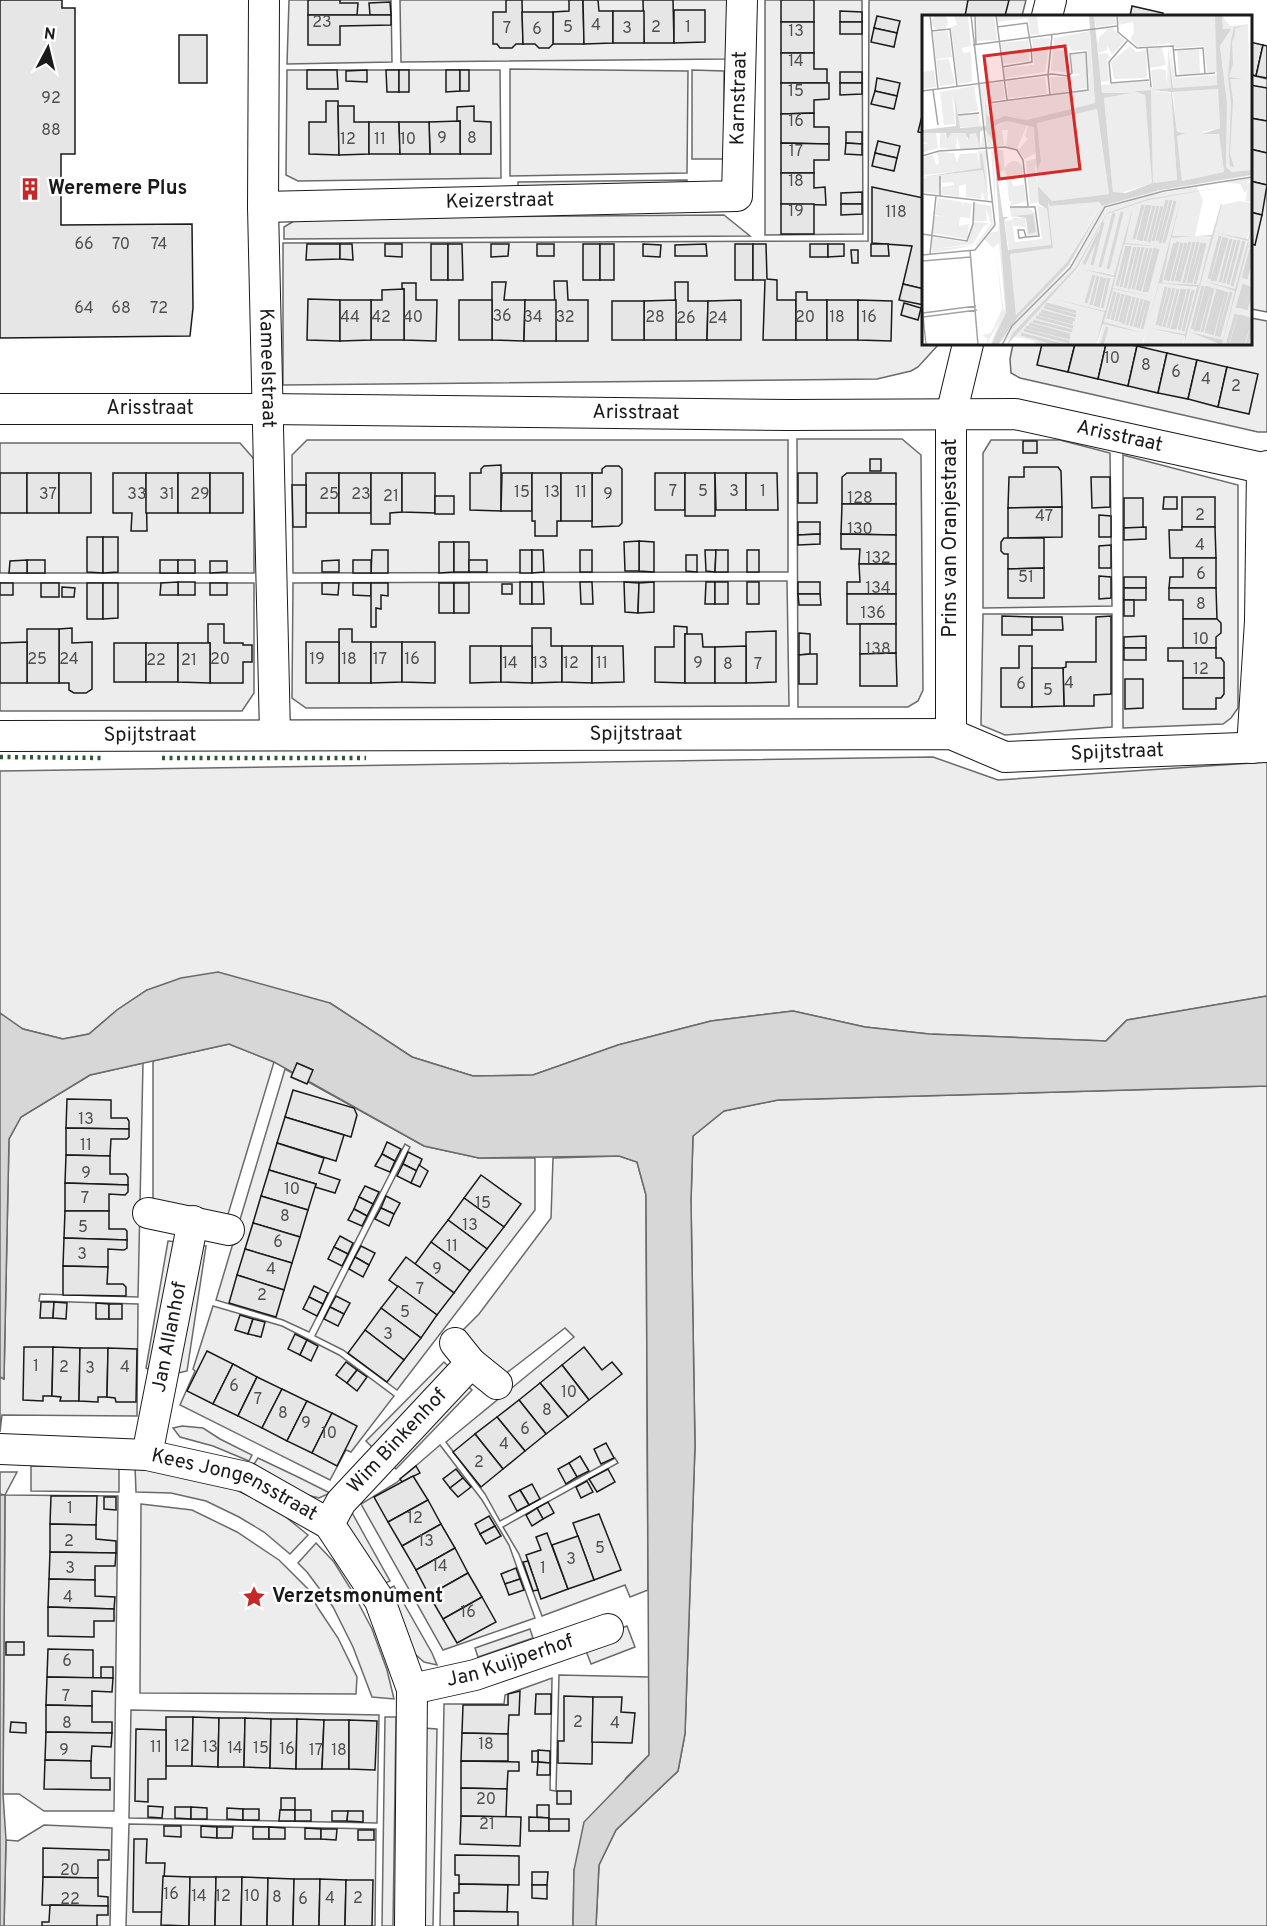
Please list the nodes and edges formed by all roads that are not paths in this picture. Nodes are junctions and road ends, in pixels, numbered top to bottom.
1 (264, 0) edge
2 (742, 0) edge
3 (1051, 0) edge
4 (1047, 15) edge
5 (737, 196) joint
6 (263, 207) junction
7 (968, 345) edge
8 (0, 409) edge
9 (267, 409) junction
10 (951, 415) junction
11 (1264, 467) edge
12 (275, 734) junction
13 (951, 734) junction
14 (0, 736) edge
15 (1259, 747) edge
16 (148, 1213) dead end
17 (193, 1221) junction
18 (229, 1230) dead end
19 (497, 1384) dead end
20 (0, 1449) edge
21 (147, 1455) junction
22 (329, 1524) junction
23 (608, 1629) dead end
24 (412, 1689) junction
25 (410, 1926) edge

1 - 6 street, Kameelstraat
2 - 5 street, Karnstraat
3 - 4 street
5 - 6 street, Keizerstraat
6 - 9 street, Kameelstraat
7 - 10 street, Prins van Oranjestraat
8 - 9 street, Arisstraat
9 - 10 street, Arisstraat
9 - 12 street, Kameelstraat
10 - 11 street, Arisstraat
10 - 13 street, Prins van Oranjestraat
11 - 15 street
12 - 13 street, Spijtstraat
12 - 14 street, Spijtstraat
13 - 15 street, Spijtstraat
16 - 17 street
17 - 18 street
17 - 21 street, Jan Allanhof
19 - 22 street, Wim Binkenhof
20 - 21 street, Kees Jongensstraat
21 - 22 street, Kees Jongensstraat
22 - 24 street, Kees Jongensstraat
23 - 24 street, Jan Kuijperhof
24 - 25 street, Kees Jongensstraat

